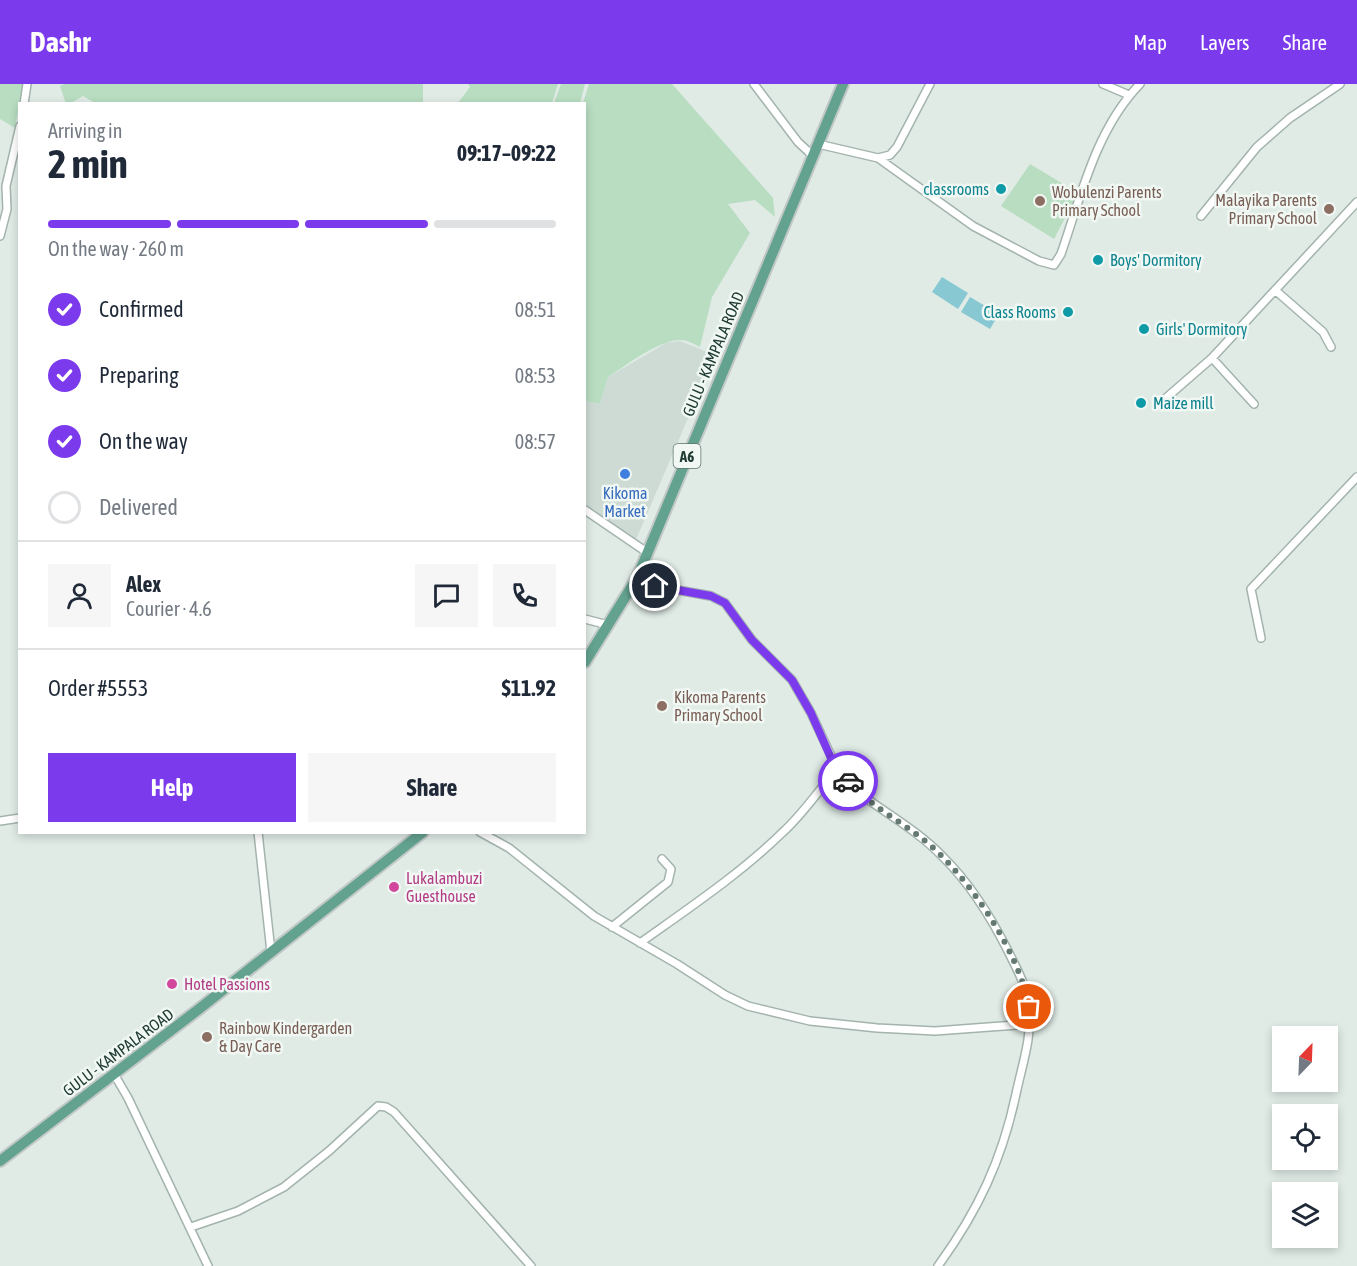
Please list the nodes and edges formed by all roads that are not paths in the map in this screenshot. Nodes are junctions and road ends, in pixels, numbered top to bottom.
1 (27, 84) edge
2 (754, 84) edge
3 (843, 84) edge
4 (930, 84) edge
5 (1103, 84) edge
6 (1140, 84) edge
7 (1340, 84) edge
8 (1129, 95) junction
9 (24, 102) edge
10 (18, 135) edge
11 (818, 144) junction
12 (812, 156) junction
13 (878, 158) junction
14 (1357, 202) edge
15 (1201, 216) dead end
16 (0, 236) edge
17 (1275, 290) junction
18 (1331, 347) dead end
19 (1212, 358) junction
20 (1166, 398) dead end
21 (1254, 405) dead end
22 (1357, 477) edge
23 (586, 511) edge
24 (648, 553) junction
25 (637, 578) junction
26 (586, 619) edge
27 (608, 625) junction
28 (1261, 638) dead end
29 (586, 660) edge
30 (838, 769) junction
31 (18, 818) edge
32 (0, 821) edge
33 (258, 834) edge
34 (420, 834) edge
35 (484, 834) edge
36 (662, 859) dead end
37 (612, 927) junction
38 (640, 943) junction
39 (271, 952) junction
40 (1030, 1024) junction
41 (114, 1074) junction
42 (0, 1161) edge
43 (192, 1227) junction
44 (208, 1266) edge
45 (531, 1266) edge
46 (938, 1266) edge

1 - 9 street
2 - 12 street
3 - 11 main road, GULU - KAMPALA ROAD / A6
4 - 13 street
5 - 8 street
6 - 8 street
7 - 15 street
8 - 13 street
10 - 16 street
11 - 12 main road, GULU - KAMPALA ROAD / A6
11 - 13 street
12 - 24 main road, GULU - KAMPALA ROAD / A6
14 - 17 street
17 - 18 street
17 - 19 street
19 - 20 street
19 - 21 street
22 - 28 street
23 - 24 street
24 - 25 main road, GULU - KAMPALA ROAD / A6
25 - 27 main road, GULU - KAMPALA ROAD / A6
25 - 30 street
26 - 27 street
27 - 29 main road, GULU - KAMPALA ROAD / A6
30 - 38 street
30 - 40 street
31 - 32 street
33 - 39 street
34 - 39 main road, GULU - KAMPALA ROAD
35 - 37 street
36 - 37 street
37 - 38 street
38 - 40 street
39 - 41 main road, GULU - KAMPALA ROAD
40 - 46 street
41 - 42 main road, GULU - KAMPALA ROAD
41 - 43 street
43 - 44 street
43 - 45 street

